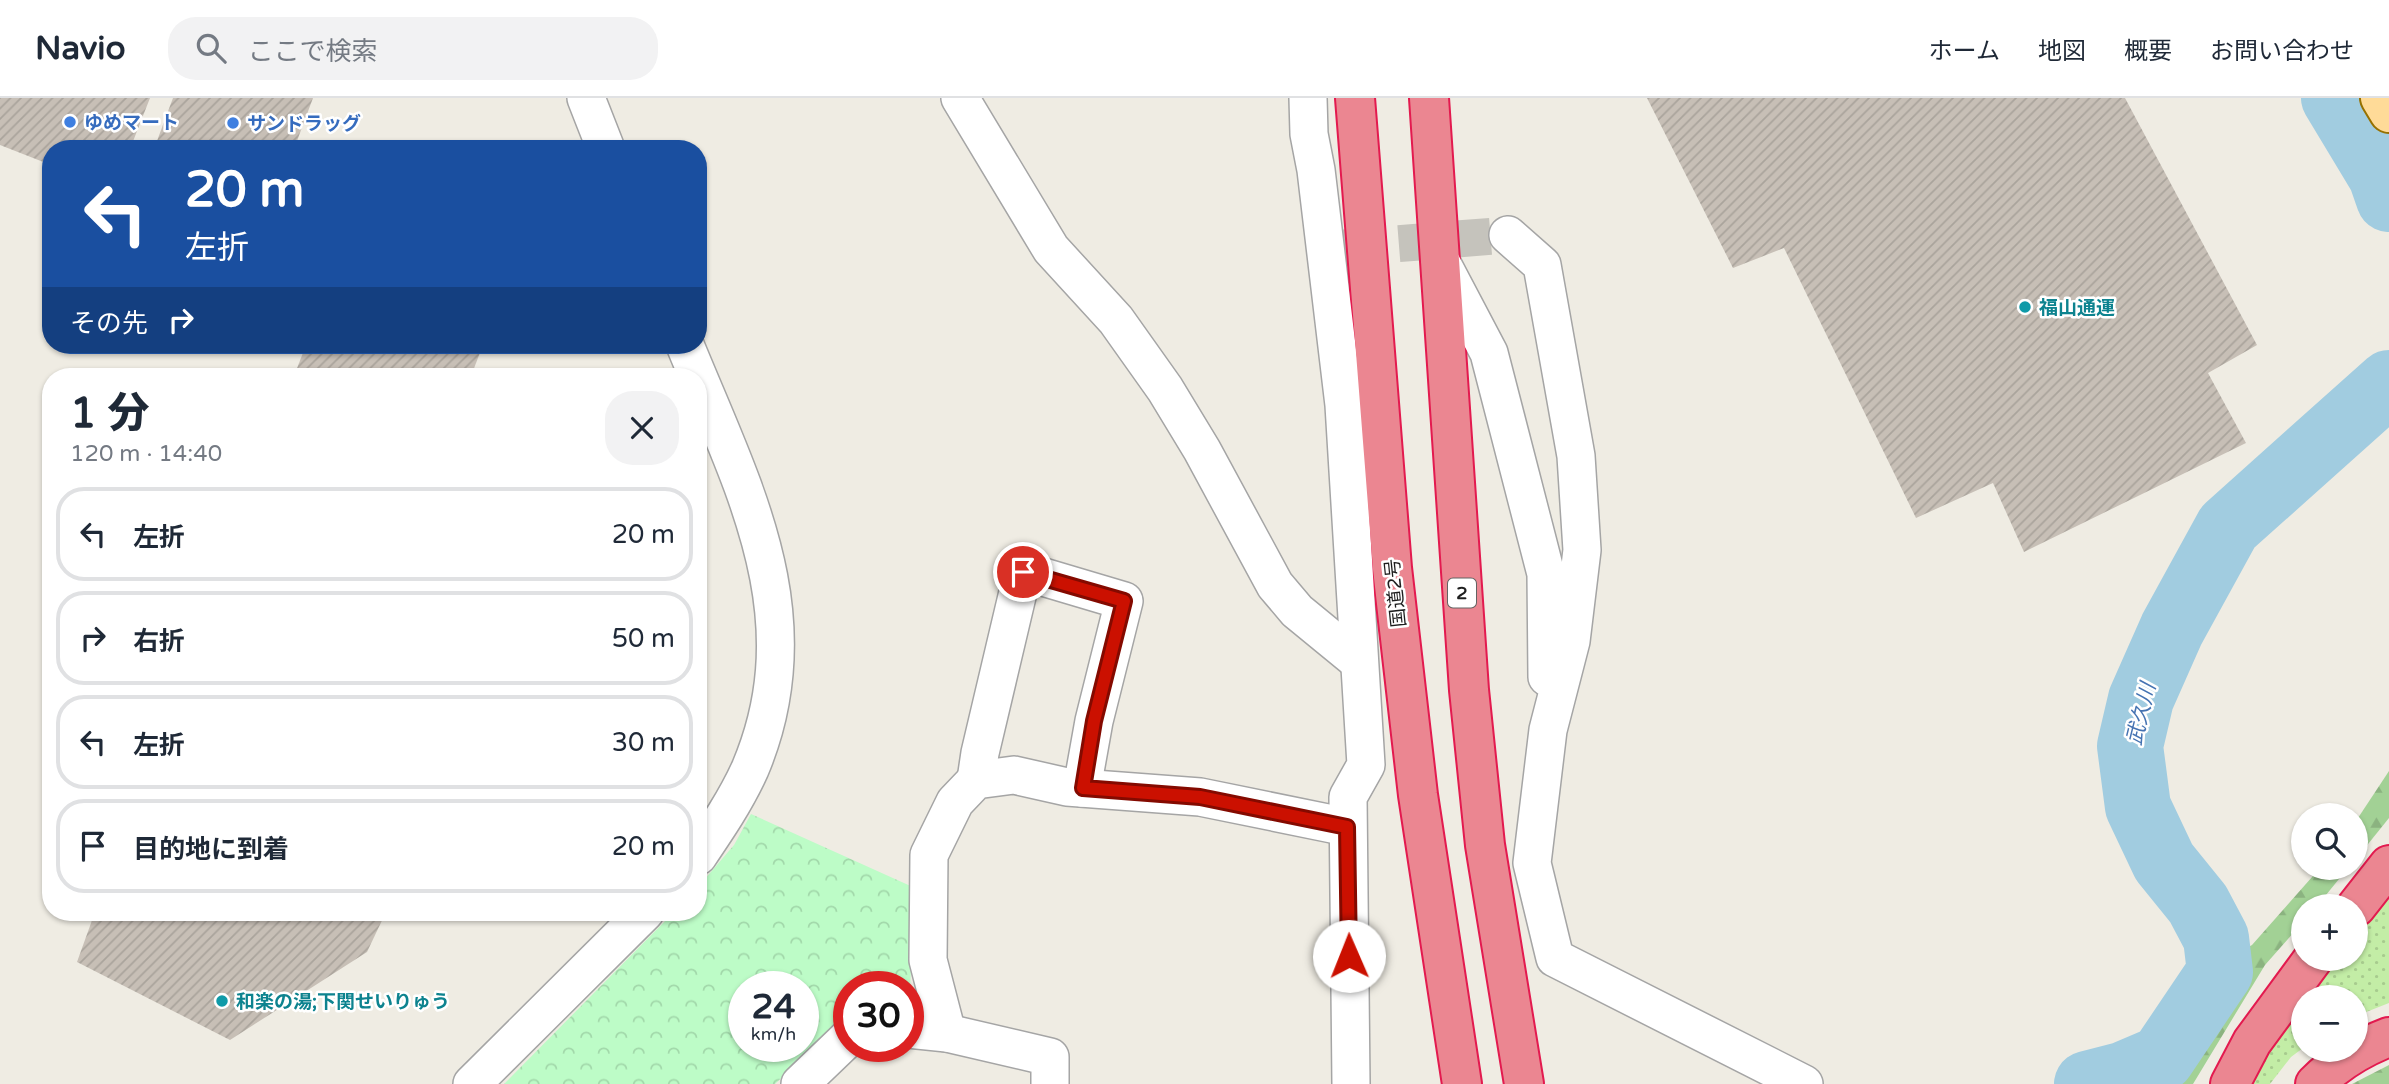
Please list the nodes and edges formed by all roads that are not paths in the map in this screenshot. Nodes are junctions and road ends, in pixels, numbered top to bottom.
1 (586, 98) edge
2 (960, 98) edge
3 (1308, 98) edge
4 (1355, 98) edge
5 (1429, 98) edge
6 (2380, 98) edge
7 (2389, 113) edge
8 (602, 140) edge
9 (1508, 235) dead end
10 (1440, 260) junction
11 (707, 401) edge
12 (1358, 662) junction
13 (1548, 730) junction
14 (976, 780) junction
15 (1083, 788) junction
16 (1347, 827) junction
17 (707, 842) edge
18 (2389, 865) edge
19 (2366, 894) edge
20 (636, 921) edge
21 (2304, 971) edge
22 (924, 1031) edge
23 (947, 1033) junction
24 (2389, 1037) edge
25 (472, 1084) edge
26 (1050, 1084) edge
27 (1351, 1084) edge
28 (1462, 1084) edge
29 (1524, 1084) edge
30 (1804, 1084) edge
31 (2230, 1084) edge
32 (2315, 1084) edge

1 - 8 street
2 - 12 street
3 - 12 street
4 - 28 highway, 国道2号
5 - 10 highway, 2
6 - 7 main road
9 - 13 street
10 - 13 street
10 - 29 highway, 2
11 - 17 street
12 - 16 street
13 - 30 street
14 - 15 street
14 - 15 street
14 - 23 street
15 - 16 street
16 - 27 street
18 - 19 highway
20 - 25 street
21 - 31 highway
22 - 23 street
23 - 26 street
24 - 32 highway

